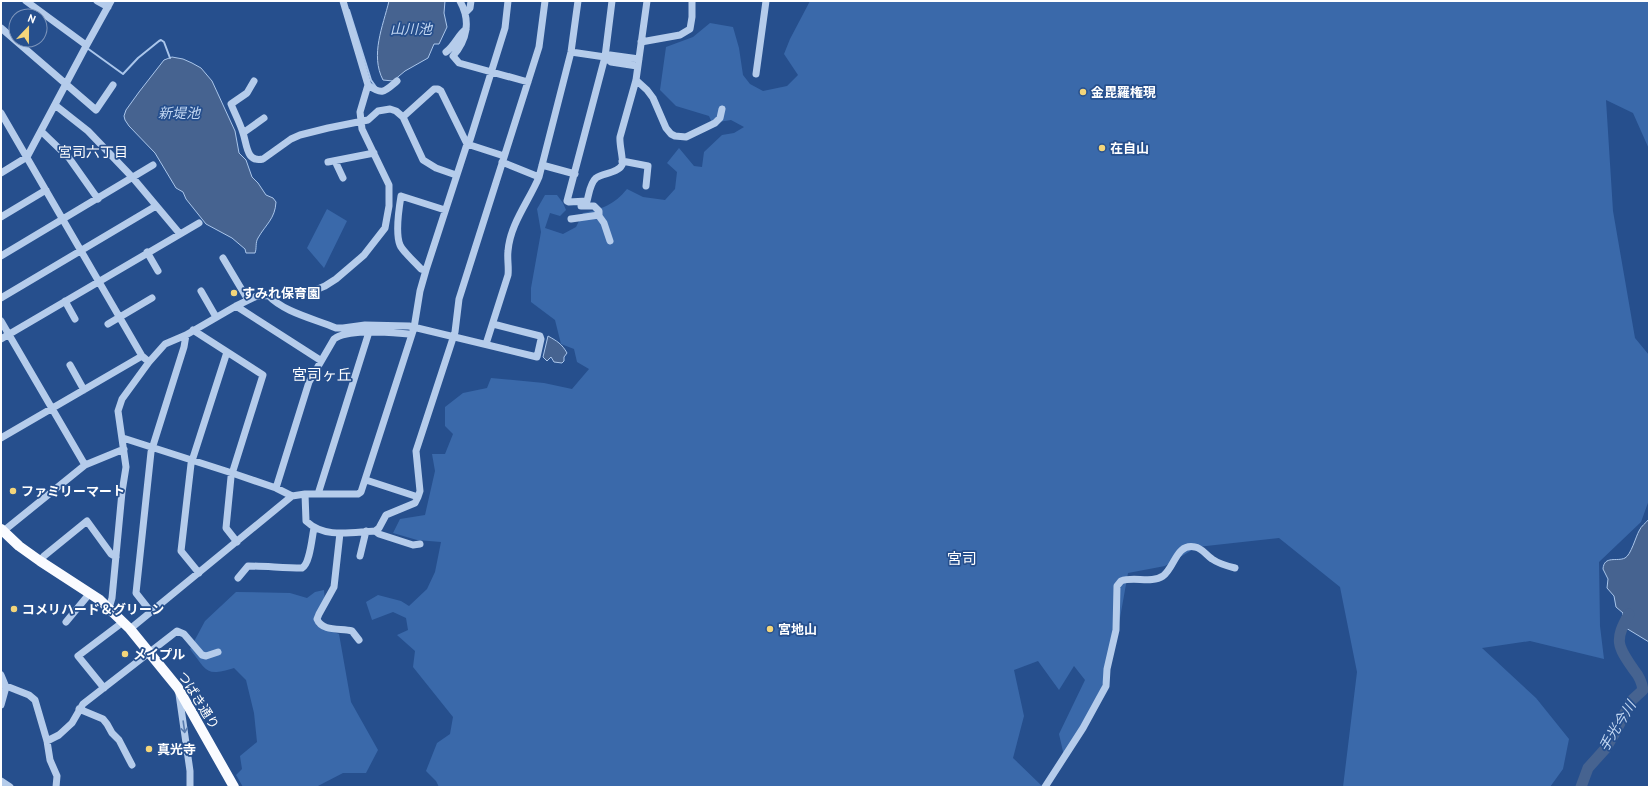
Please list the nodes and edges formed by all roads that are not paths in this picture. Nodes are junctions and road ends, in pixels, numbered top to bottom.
1 (26, 1) edge
2 (97, 1) edge
3 (343, 1) edge
4 (460, 1) edge
5 (471, 1) edge
6 (508, 1) edge
7 (545, 1) edge
8 (578, 1) edge
9 (612, 1) edge
10 (647, 1) edge
11 (692, 1) edge
12 (766, 1) edge
13 (109, 4) edge
14 (466, 13) junction
15 (1, 28) edge
16 (466, 29) junction
17 (641, 42) junction
18 (85, 47) junction
19 (446, 52) dead end
20 (572, 52) junction
21 (605, 57) junction
22 (638, 63) junction
23 (491, 72) junction
24 (756, 74) dead end
25 (636, 80) junction
26 (254, 81) dead end
27 (397, 81) dead end
28 (528, 82) junction
29 (66, 83) junction
30 (113, 85) dead end
31 (368, 85) junction
32 (55, 105) junction
33 (722, 109) dead end
34 (1, 113) edge
35 (403, 117) junction
36 (264, 118) dead end
37 (361, 121) junction
38 (41, 131) junction
39 (243, 133) junction
40 (467, 144) junction
41 (374, 153) junction
42 (28, 157) junction
43 (503, 159) junction
44 (622, 161) junction
45 (153, 165) dead end
46 (542, 165) junction
47 (1, 173) edge
48 (574, 174) junction
49 (456, 175) junction
50 (539, 177) junction
51 (133, 178) junction
52 (343, 178) dead end
53 (646, 186) dead end
54 (46, 190) junction
55 (98, 198) junction
56 (569, 202) junction
57 (156, 206) junction
58 (445, 210) junction
59 (1, 216) edge
60 (599, 216) junction
61 (571, 218) dead end
62 (63, 219) junction
63 (198, 223) dead end
64 (180, 234) junction
65 (610, 241) dead end
66 (82, 250) junction
67 (147, 252) junction
68 (1, 256) edge
69 (223, 258) dead end
70 (426, 270) junction
71 (158, 271) dead end
72 (100, 280) junction
73 (201, 291) dead end
74 (268, 295) junction
75 (1, 298) edge
76 (152, 298) dead end
77 (248, 300) junction
78 (65, 301) junction
79 (236, 306) junction
80 (120, 316) junction
81 (216, 317) junction
82 (75, 319) dead end
83 (1, 321) edge
84 (108, 324) dead end
85 (493, 324) junction
86 (192, 330) junction
87 (413, 331) junction
88 (369, 332) junction
89 (9, 334) junction
90 (186, 335) junction
91 (453, 337) junction
92 (1, 339) edge
93 (486, 344) junction
94 (227, 352) junction
95 (142, 356) junction
96 (320, 360) junction
97 (149, 362) junction
98 (70, 365) dead end
99 (84, 390) junction
100 (52, 408) junction
101 (1, 438) edge
102 (122, 438) junction
103 (152, 448) junction
104 (124, 449) junction
105 (192, 460) junction
106 (86, 465) junction
107 (232, 473) junction
108 (366, 480) junction
109 (276, 488) junction
110 (305, 494) junction
111 (318, 494) junction
112 (292, 496) junction
113 (418, 497) junction
114 (314, 528) junction
115 (2, 531) edge
116 (366, 531) junction
117 (375, 531) junction
118 (340, 533) junction
119 (237, 542) junction
120 (420, 544) dead end
121 (360, 556) dead end
122 (116, 557) junction
123 (40, 561) junction
124 (1235, 568) dead end
125 (200, 573) junction
126 (238, 578) dead end
127 (90, 593) junction
128 (109, 608) junction
129 (151, 612) junction
130 (66, 622) dead end
131 (127, 625) junction
132 (359, 640) dead end
133 (150, 652) junction
134 (218, 652) dead end
135 (1, 675) edge
136 (4, 686) edge
137 (104, 688) junction
138 (178, 688) junction
139 (1, 705) edge
140 (79, 709) junction
141 (47, 741) junction
142 (132, 765) dead end
143 (1, 781) edge
144 (10, 787) edge
145 (56, 787) edge
146 (190, 787) edge
147 (234, 787) edge
148 (1045, 787) edge

1 - 18 street
2 - 13 street
3 - 31 street
4 - 14 street
5 - 14 street
6 - 23 street
7 - 28 street
8 - 20 street
9 - 21 street
10 - 17 street
11 - 17 street
12 - 24 street
13 - 18 street
14 - 16 street
15 - 29 street
16 - 19 street
16 - 23 street
17 - 22 street
18 - 29 street
20 - 21 street
20 - 46 street
21 - 22 street
21 - 48 street
22 - 25 street
23 - 28 street
23 - 40 street
25 - 33 street
25 - 44 street
26 - 39 street
27 - 31 street
28 - 43 street
29 - 30 street
29 - 32 street
31 - 37 street
32 - 38 street
32 - 51 street
34 - 42 street
35 - 37 street
35 - 40 street
35 - 49 street
36 - 39 street
37 - 39 street
37 - 41 street
38 - 42 street
38 - 55 street
40 - 43 street
40 - 49 street
41 - 52 street
41 - 74 street
42 - 47 street
42 - 54 street
43 - 50 street
43 - 91 street
44 - 53 street
44 - 56 street
45 - 51 street
46 - 48 street
46 - 50 street
48 - 56 street
49 - 58 street
50 - 85 street
51 - 55 street
51 - 57 street
54 - 59 street
54 - 62 street
55 - 62 street
56 - 60 street
57 - 64 street
57 - 66 street
58 - 70 street
58 - 70 street
60 - 61 street
60 - 65 street
62 - 66 street
62 - 68 street
63 - 64 street
64 - 67 street
66 - 72 street
66 - 75 street
67 - 71 street
67 - 72 street
69 - 77 street
70 - 87 street
72 - 78 street
72 - 80 street
73 - 81 street
74 - 77 street
74 - 87 street
76 - 80 street
77 - 79 street
78 - 82 street
78 - 89 street
79 - 81 street
79 - 96 street
80 - 84 street
80 - 95 street
81 - 86 street
83 - 89 street
85 - 93 street
85 - 93 street
86 - 90 street
86 - 94 street
87 - 88 street
87 - 91 street
87 - 108 street
88 - 96 street
88 - 111 street
89 - 92 street
89 - 100 street
90 - 97 street
90 - 103 street
91 - 93 street
91 - 113 street
94 - 105 street
94 - 107 street
95 - 97 street
95 - 99 street
96 - 109 street
97 - 102 street
98 - 99 street
99 - 100 street
100 - 101 street
100 - 106 street
102 - 103 street
102 - 104 street
103 - 105 street
103 - 129 street
104 - 106 street
104 - 122 street
105 - 107 street
105 - 125 street
106 - 115 street
107 - 109 street
107 - 119 street
108 - 111 street
108 - 113 street
109 - 112 street
110 - 111 street
110 - 112 street
110 - 114 street
112 - 119 street
113 - 117 street
114 - 118 street
114 - 126 street
115 - 123 main road, つばき通り
116 - 117 street
116 - 118 street
116 - 121 street
117 - 120 street
118 - 132 street
119 - 125 street
122 - 123 street
122 - 128 street
123 - 127 main road, つばき通り
124 - 148 street
125 - 129 street
127 - 128 main road, つばき通り
127 - 130 street
128 - 131 main road, つばき通り
129 - 131 street
131 - 133 main road, つばき通り
131 - 137 street
133 - 134 street
133 - 137 street
133 - 138 main road, つばき通り
135 - 136 street
136 - 139 street
136 - 141 street
137 - 140 street
138 -> 146 street
138 - 147 main road, つばき通り
140 - 141 street
140 - 142 street
141 - 145 street
143 - 144 street

